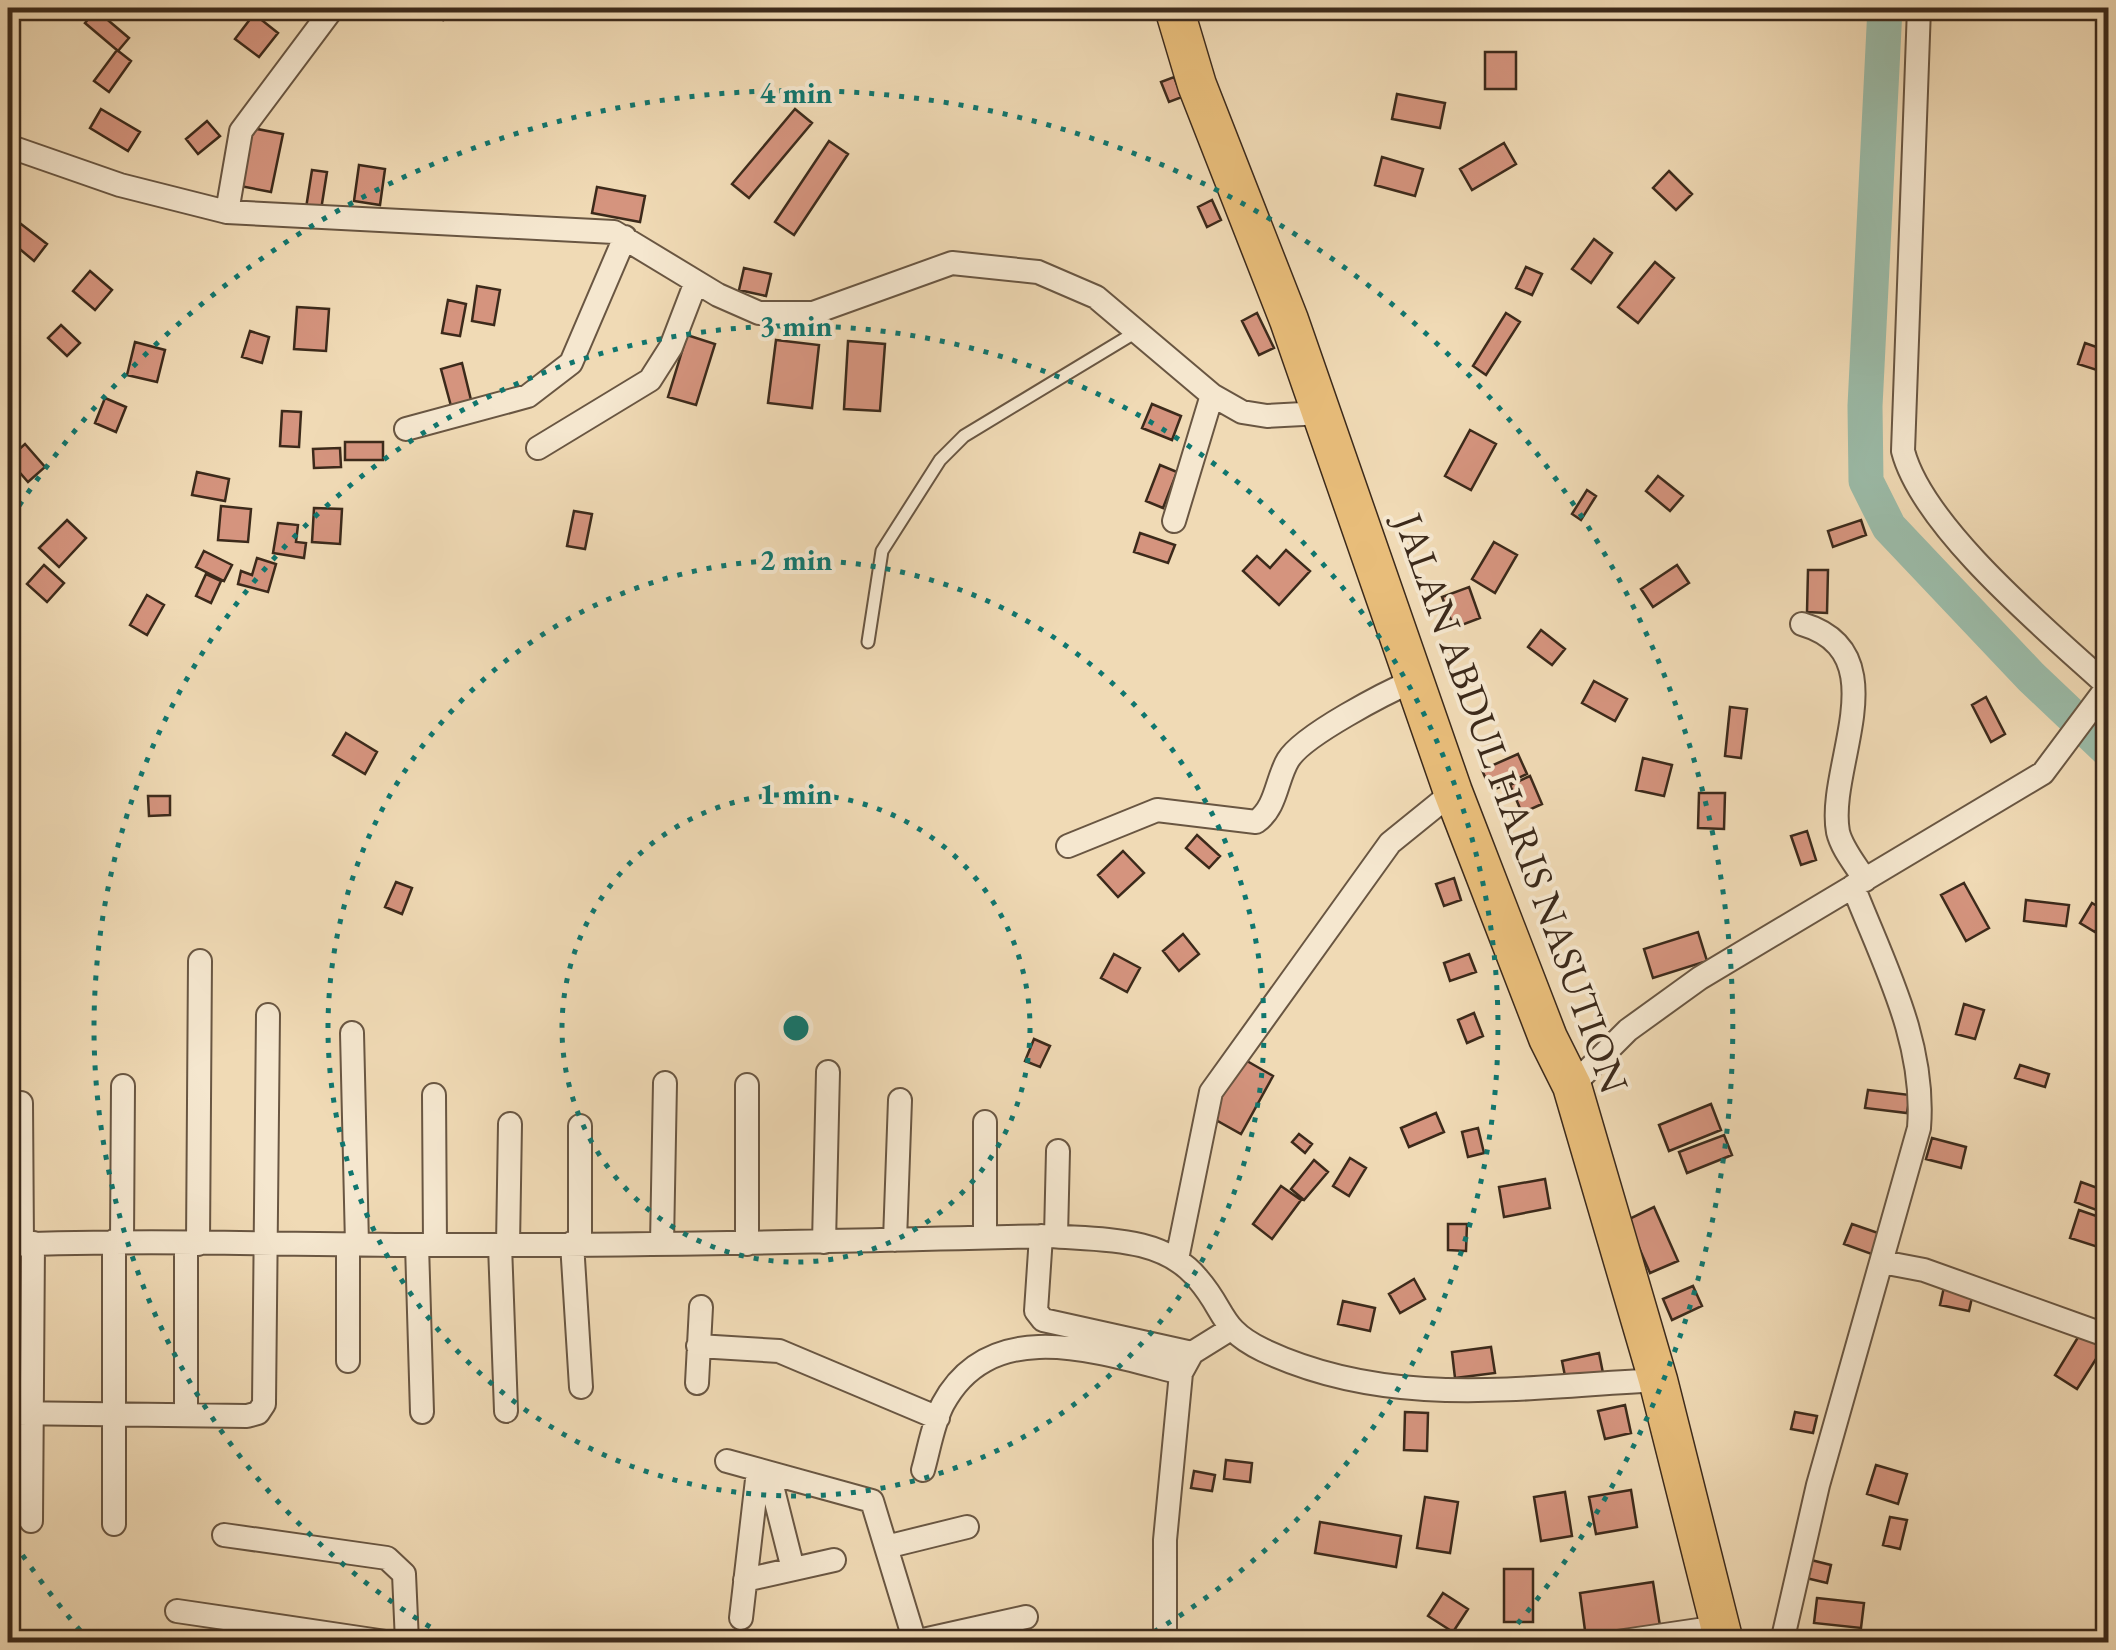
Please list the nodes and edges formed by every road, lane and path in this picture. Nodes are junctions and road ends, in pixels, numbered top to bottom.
1 (333, 8) edge
2 (1174, 8) edge
3 (1920, 8) edge
4 (9, 150) edge
5 (226, 212) junction
6 (625, 236) junction
7 (696, 282) junction
8 (1137, 332) junction
9 (1212, 395) junction
10 (1322, 413) junction
11 (406, 429) dead end
12 (538, 448) dead end
13 (1174, 521) dead end
14 (1802, 624) dead end
15 (868, 642) dead end
16 (1415, 680) junction
17 (1453, 792) junction
18 (1068, 846) dead end
19 (1859, 883) junction
20 (200, 961) dead end
21 (268, 1016) dead end
22 (352, 1033) dead end
23 (828, 1072) dead end
24 (665, 1083) dead end
25 (747, 1085) dead end
26 (123, 1086) dead end
27 (1572, 1086) junction
28 (434, 1095) dead end
29 (900, 1100) dead end
30 (21, 1103) dead end
31 (985, 1122) dead end
32 (510, 1124) dead end
33 (580, 1126) dead end
34 (1058, 1151) dead end
35 (1049, 1236) junction
36 (985, 1238) junction
37 (896, 1240) junction
38 (118, 1241) junction
39 (824, 1242) junction
40 (576, 1243) junction
41 (662, 1243) junction
42 (21, 1244) edge
43 (192, 1244) junction
44 (265, 1244) junction
45 (353, 1244) junction
46 (747, 1244) junction
47 (426, 1245) junction
48 (504, 1245) junction
49 (1177, 1258) junction
50 (1882, 1262) junction
51 (701, 1308) dead end
52 (1229, 1330) junction
53 (2108, 1336) edge
54 (698, 1346) junction
55 (348, 1360) dead end
56 (1186, 1364) junction
57 (1658, 1380) junction
58 (697, 1383) dead end
59 (581, 1388) dead end
60 (506, 1411) dead end
61 (422, 1412) dead end
62 (18, 1413) edge
63 (114, 1415) junction
64 (186, 1415) junction
65 (938, 1418) junction
66 (727, 1461) dead end
67 (923, 1470) dead end
68 (764, 1473) junction
69 (31, 1521) dead end
70 (114, 1524) dead end
71 (967, 1527) dead end
72 (224, 1535) dead end
73 (886, 1547) junction
74 (834, 1560) dead end
75 (793, 1569) junction
76 (745, 1580) junction
77 (177, 1612) dead end
78 (1026, 1617) dead end
79 (741, 1618) dead end
80 (1722, 1635) edge
81 (386, 1642) edge
82 (407, 1642) edge
83 (914, 1642) edge
84 (1164, 1642) edge
85 (1617, 1642) edge
86 (1782, 1642) edge

1 - 5 street
2 - 10 main road, JALAN ABDUL HARIS NASUTION
3 - 19 street
4 - 5 street
5 - 6 street
6 - 7 street
6 - 11 street
7 - 8 street
7 - 12 street
8 - 9 street
8 - 15 lane
9 - 10 street
9 - 13 street
10 - 16 main road, JALAN ABDUL HARIS NASUTION
14 - 19 street
16 - 17 main road, JALAN ABDUL HARIS NASUTION
16 - 18 street
17 - 27 main road, JALAN ABDUL HARIS NASUTION
17 - 49 street
19 - 27 street
19 - 50 street
20 - 43 street
21 - 44 street
22 - 45 street
23 - 39 street
24 - 41 street
25 - 46 street
26 - 38 street
27 - 57 main road, JALAN ABDUL HARIS NASUTION
28 - 47 street
29 - 37 street
30 - 42 street
31 - 36 street
32 - 48 street
33 - 40 street
34 - 35 street
35 - 36 street
35 - 49 street
35 - 56 street
36 - 37 street
37 - 39 street
38 - 42 street
38 - 43 street
38 - 63 street
39 - 46 street
40 - 41 street
40 - 48 street
40 - 59 street
41 - 46 street
42 - 62 street
43 - 44 street
43 - 64 street
44 - 45 street
44 - 64 street
45 - 47 street
45 - 55 street
47 - 48 street
47 - 61 street
48 - 60 street
49 - 52 street
50 - 53 street
50 - 86 street
51 - 54 street
52 - 56 street
52 - 57 street
54 - 58 street
54 - 65 street
56 - 65 street
56 - 84 street
57 - 80 main road, JALAN ABDUL HARIS NASUTION
62 - 63 street
62 - 69 street
63 - 64 street
63 - 70 street
65 - 67 street
66 - 68 street
68 - 73 street
68 - 75 street
68 - 76 street
71 - 73 street
72 - 82 street
73 - 83 street
74 - 75 street
75 - 76 street
76 - 79 street
77 - 81 street
78 - 83 street
80 - 85 street

